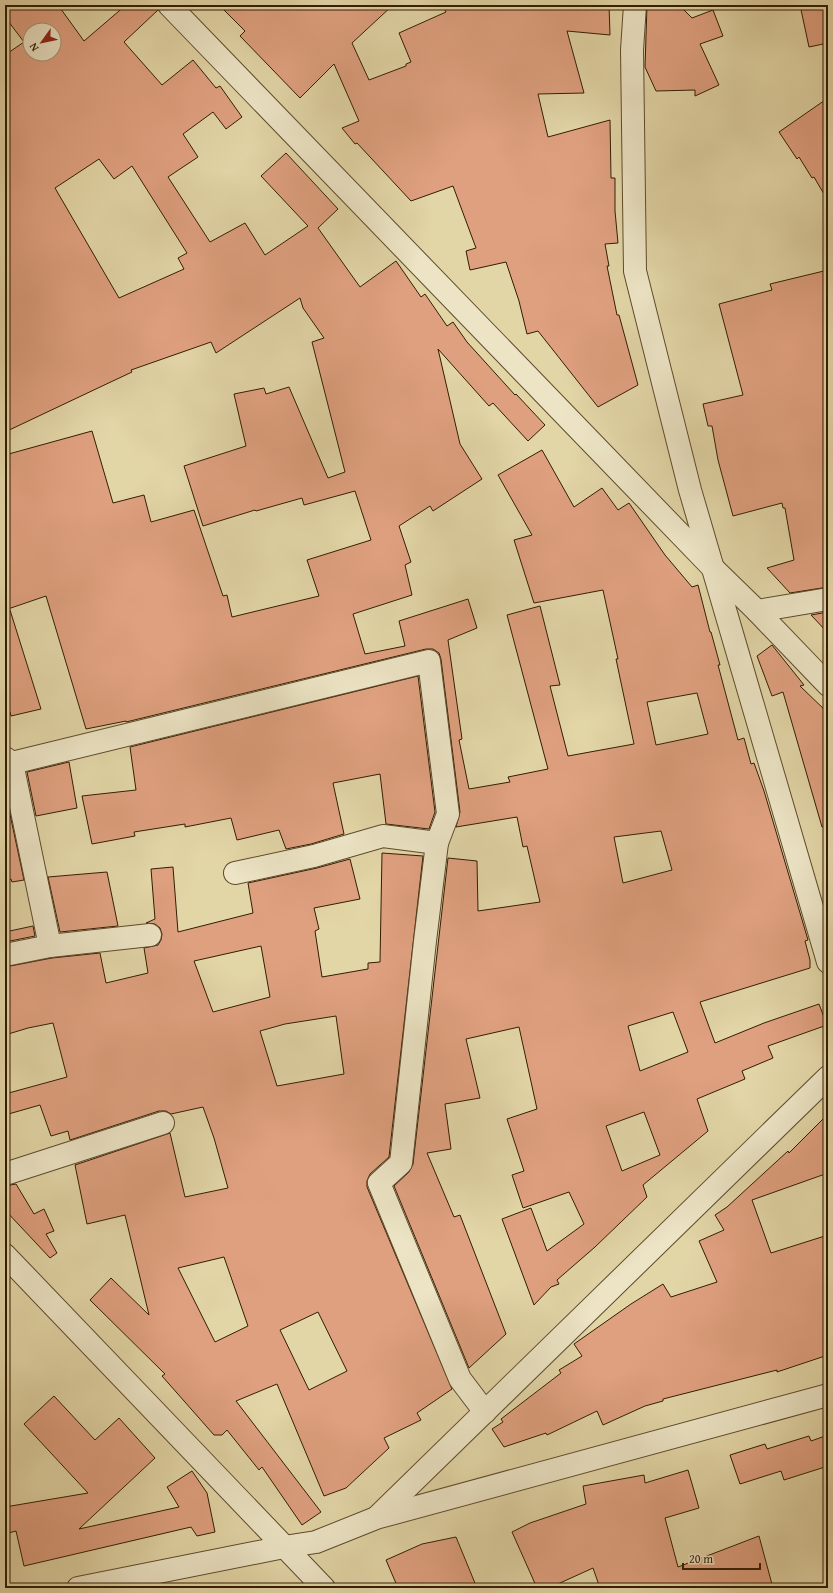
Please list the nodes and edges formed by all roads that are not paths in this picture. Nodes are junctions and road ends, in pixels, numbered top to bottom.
1 (169, 5) edge
2 (634, 5) edge
3 (712, 566) junction
4 (828, 599) edge
5 (757, 610) junction
6 (828, 685) edge
7 (9, 760) edge
8 (437, 842) junction
9 (235, 873) dead end
10 (150, 935) dead end
11 (50, 946) junction
12 (5, 955) edge
13 (828, 962) edge
14 (828, 1077) edge
15 (163, 1123) dead end
16 (5, 1174) edge
17 (5, 1255) edge
18 (828, 1396) edge
19 (485, 1412) junction
20 (376, 1518) junction
21 (284, 1547) junction
22 (78, 1588) edge
23 (324, 1588) edge

1 - 3 street
2 - 3 street
3 - 5 street
3 - 13 street
4 - 5 street
5 - 6 street
7 - 8 street
7 - 11 street
8 - 9 street
8 - 19 street
10 - 11 street
11 - 12 street
14 - 19 street
15 - 16 street
17 - 21 street
18 - 20 street
19 - 20 street
20 - 21 street
21 - 22 street
21 - 23 street

